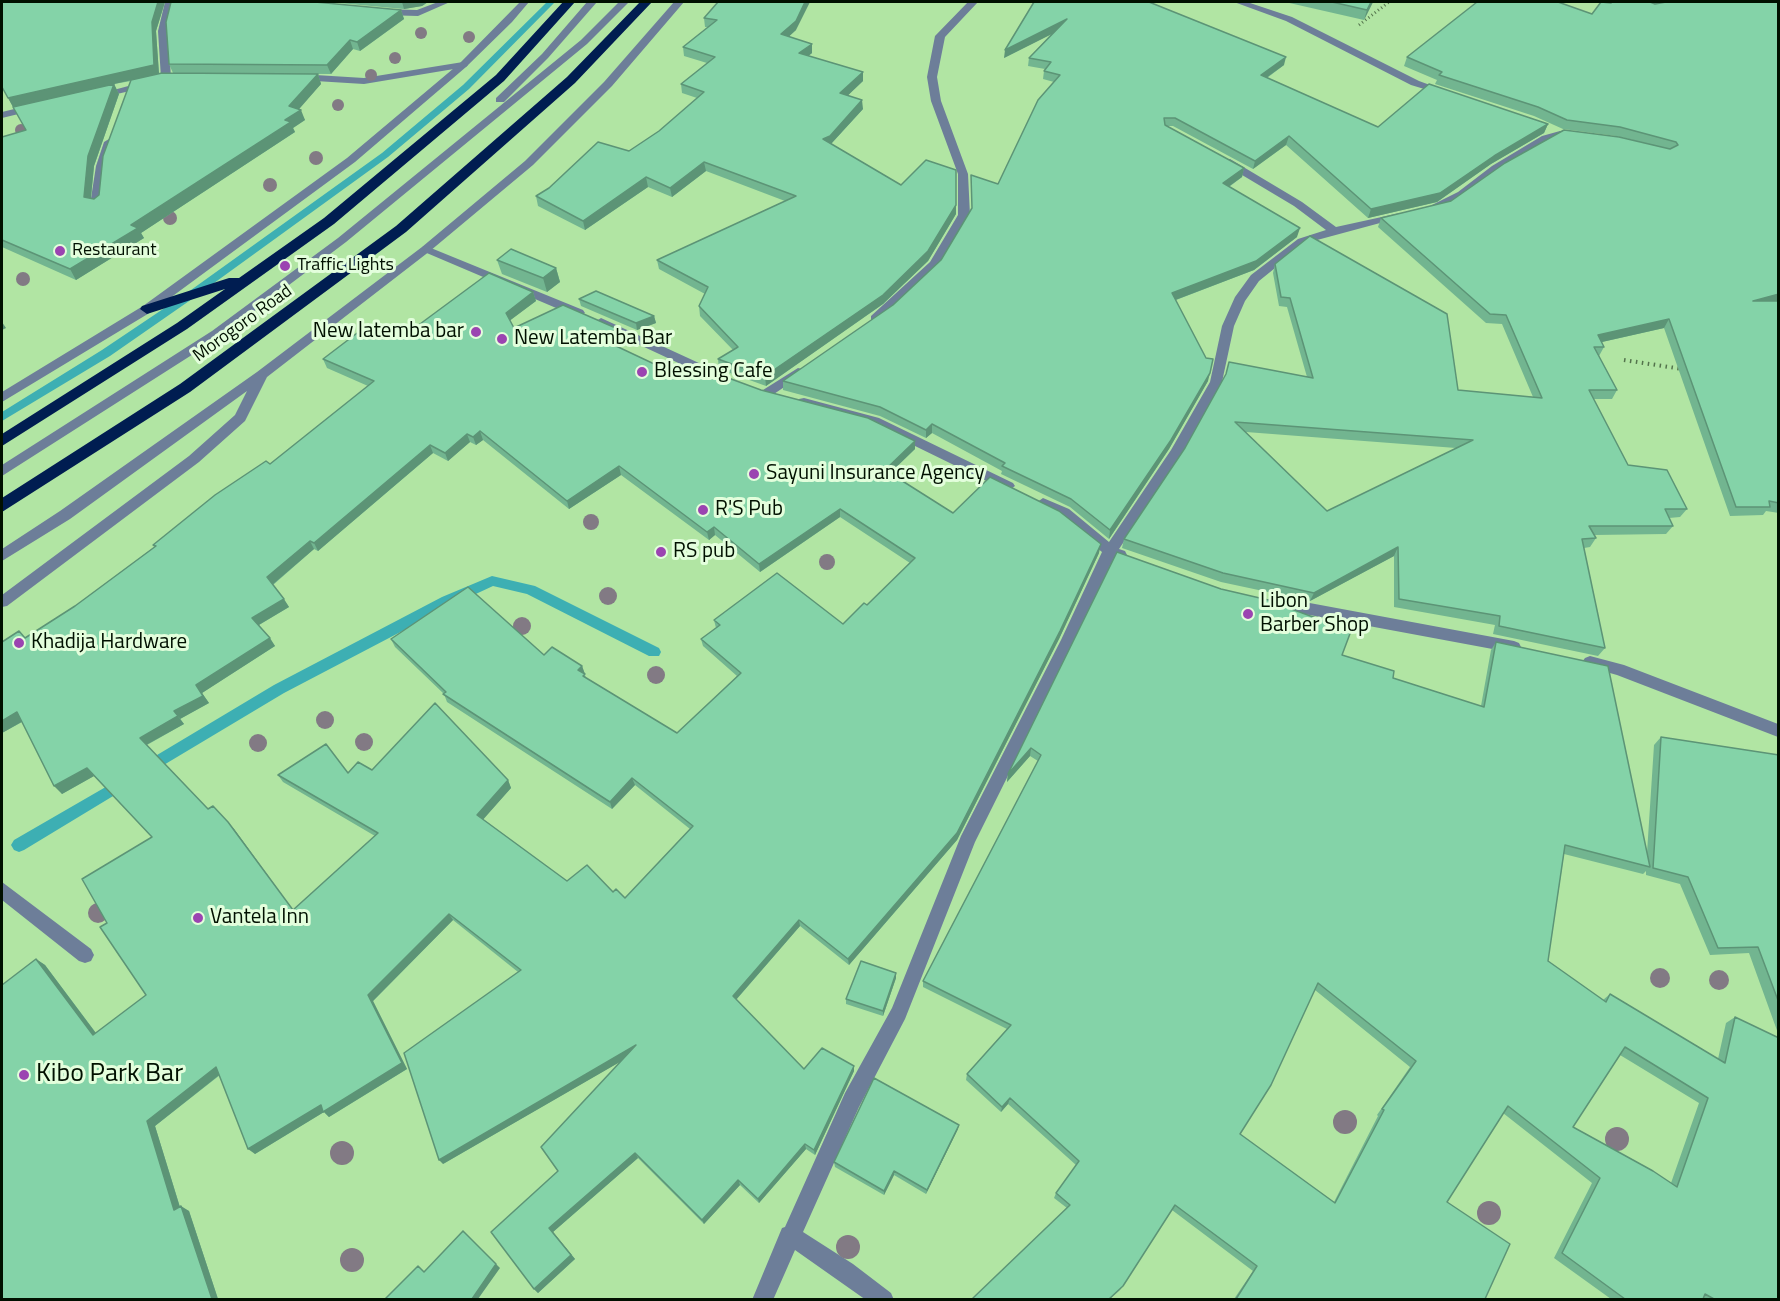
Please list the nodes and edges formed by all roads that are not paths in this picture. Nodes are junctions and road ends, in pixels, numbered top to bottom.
1 (170, 2) edge
2 (445, 2) edge
3 (524, 2) edge
4 (569, 2) edge
5 (592, 2) edge
6 (624, 2) edge
7 (646, 2) edge
8 (679, 2) edge
9 (973, 2) edge
10 (1239, 2) edge
11 (369, 11) edge
12 (463, 65) junction
13 (285, 77) edge
14 (129, 88) junction
15 (1454, 95) edge
16 (86, 97) edge
17 (124, 104) edge
18 (46, 105) edge
19 (2, 115) edge
20 (1539, 125) edge
21 (114, 129) edge
22 (1560, 134) junction
23 (1593, 139) edge
24 (1217, 157) edge
25 (423, 176) junction
26 (96, 205) edge
27 (1334, 231) junction
28 (426, 249) junction
29 (255, 273) junction
30 (147, 309) junction
31 (863, 328) edge
32 (812, 363) edge
33 (261, 375) junction
34 (730, 381) edge
35 (2, 399) edge
36 (2, 441) edge
37 (2, 471) edge
38 (2, 506) edge
39 (1110, 551) junction
40 (2, 556) edge
41 (1132, 559) edge
42 (1259, 599) edge
43 (2, 602) edge
44 (1528, 650) edge
45 (1570, 658) edge
46 (1779, 731) edge
47 (2, 890) edge
48 (85, 955) dead end
49 (789, 1235) junction
50 (762, 1299) edge
51 (884, 1299) edge

1 - 14 street
2 - 11 street
3 - 12 street
4 - 29 highway, Morogoro Road
5 - 25 street, Morogoro Road
6 - 25 street, Morogoro Road
7 - 38 highway, Morogoro Road
8 - 28 street
9 - 31 street
10 - 15 street
12 - 13 street
12 - 30 street
14 - 16 street
14 - 17 street
18 - 19 street
20 - 22 street
21 - 26 street
22 - 23 street
22 - 27 street
24 - 27 street
25 - 37 street, Morogoro Road
27 - 39 street
28 - 33 street
28 - 34 street
29 - 30 highway
29 - 36 highway, Morogoro Road
30 - 35 street
32 - 39 street
33 - 40 street
33 - 43 street
39 - 41 street
39 - 49 street
42 - 44 street
45 - 46 street
47 - 48 street
49 - 50 street
49 - 51 street

